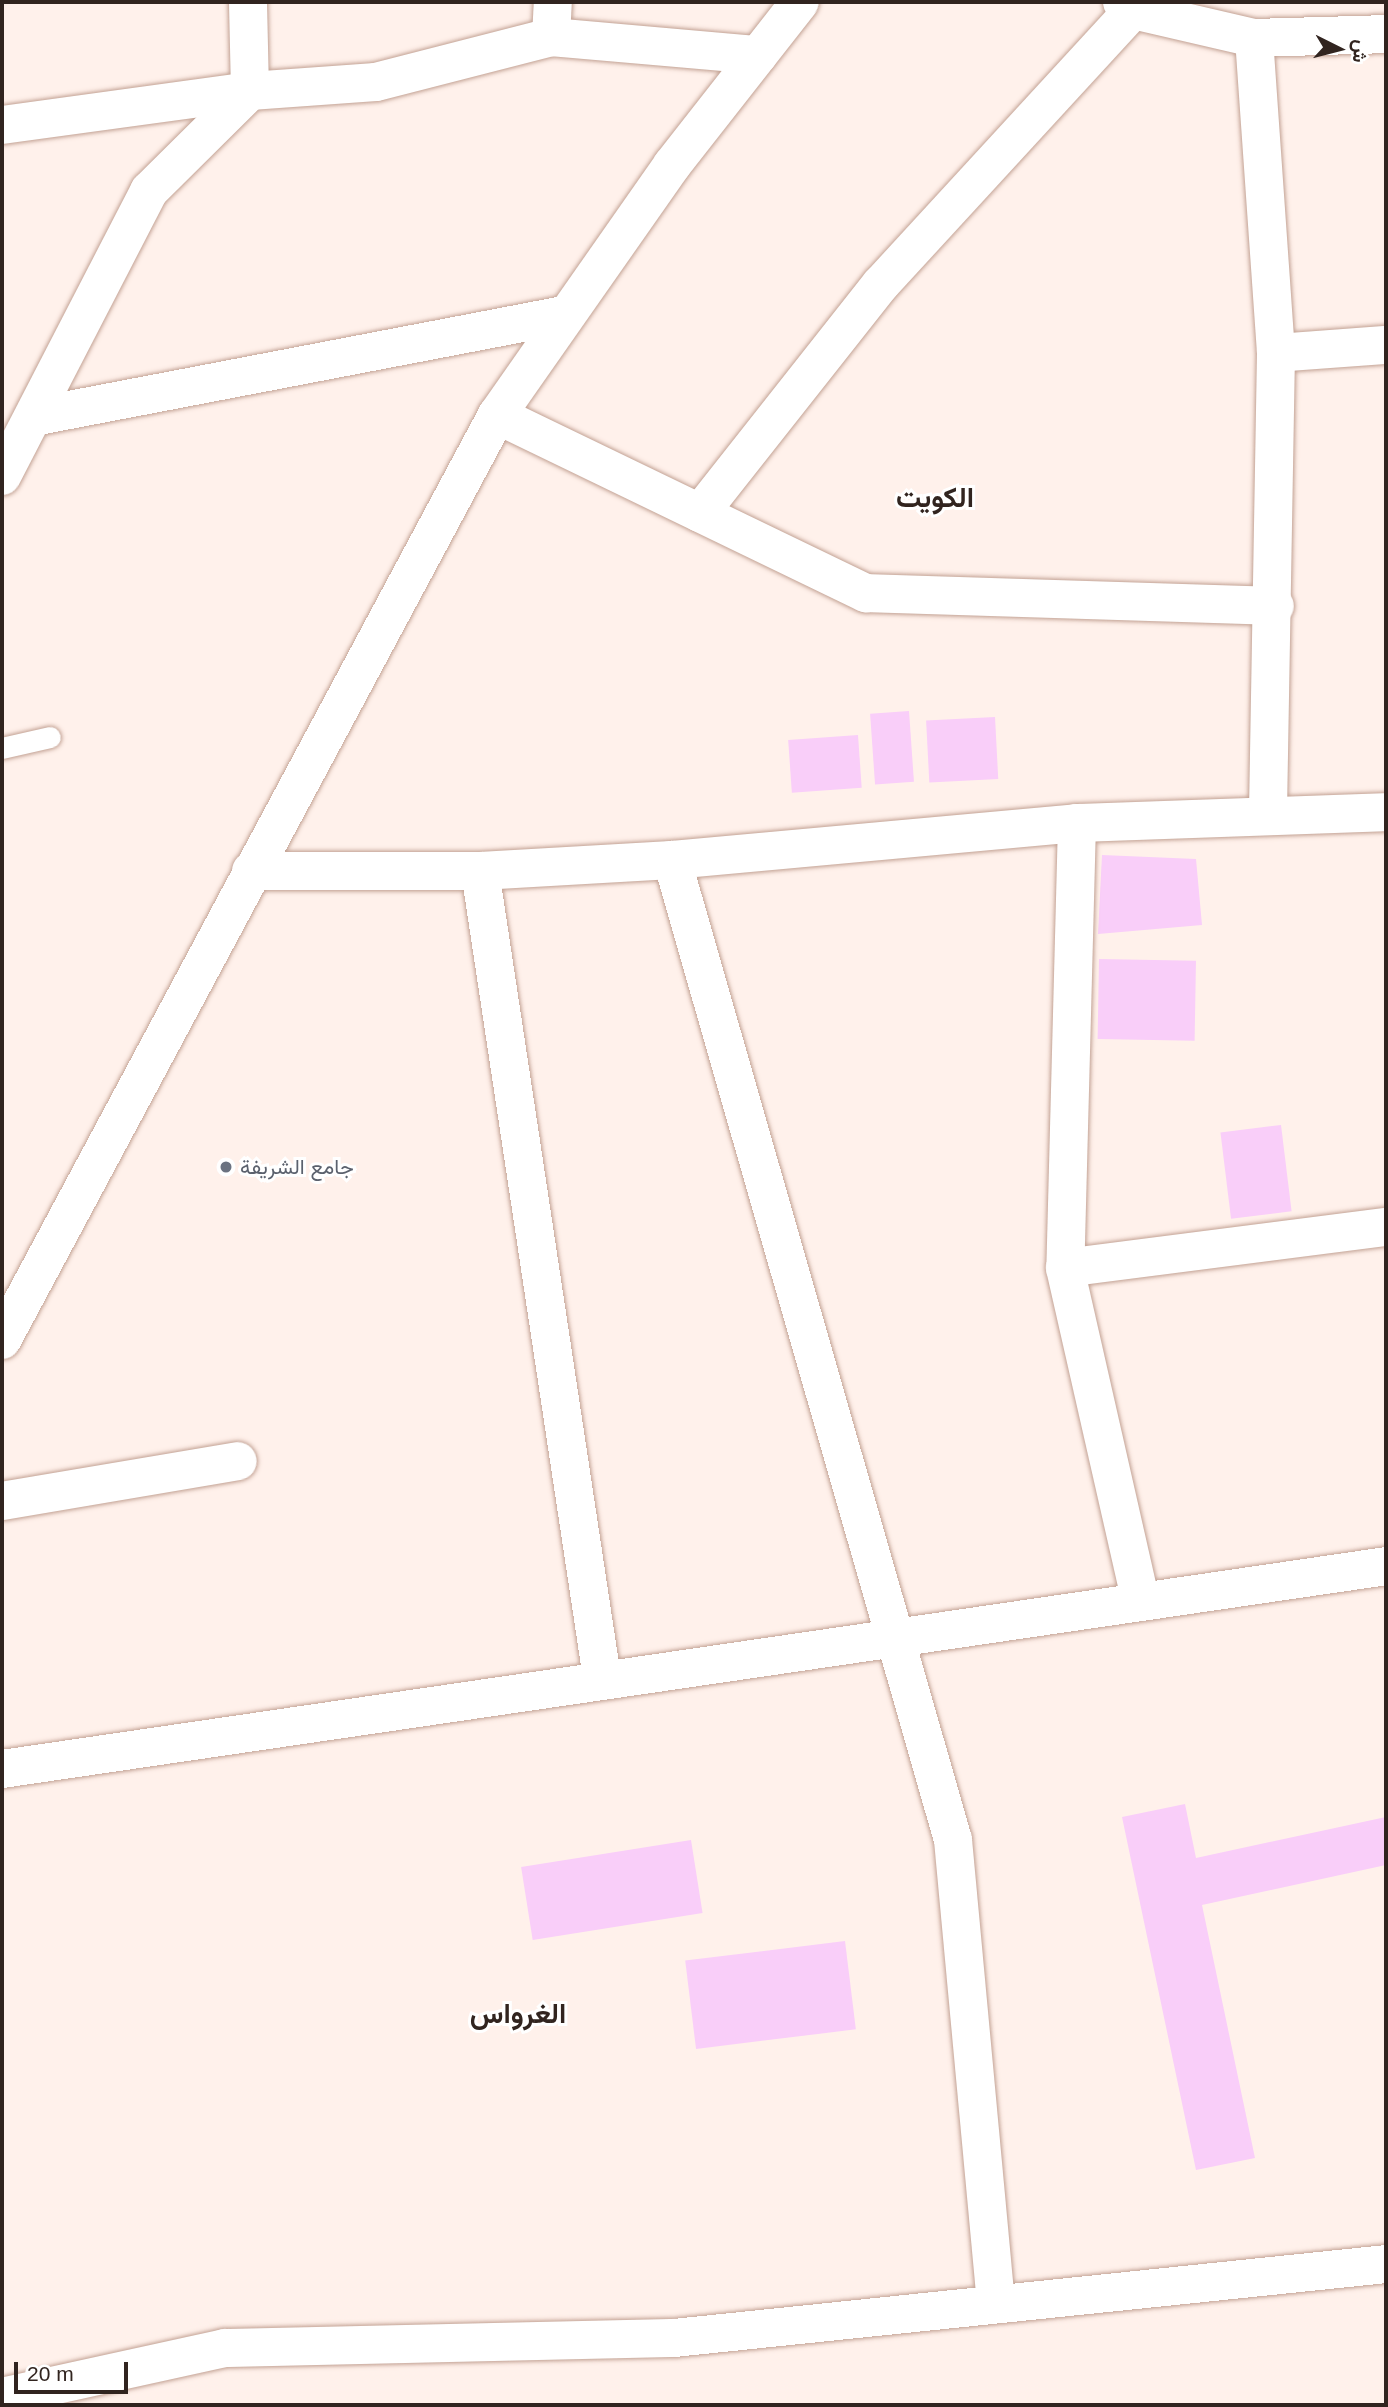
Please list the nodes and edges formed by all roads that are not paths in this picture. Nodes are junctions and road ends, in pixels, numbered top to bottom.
1 (248, 2) edge
2 (800, 2) edge
3 (1128, 6) edge
4 (552, 19) edge
5 (1386, 34) edge
6 (1254, 38) junction
7 (758, 55) junction
8 (250, 91) junction
9 (2, 125) edge
10 (564, 315) junction
11 (1386, 345) edge
12 (1276, 353) junction
13 (497, 415) junction
14 (38, 416) junction
15 (2, 474) edge
16 (700, 513) junction
17 (1275, 606) junction
18 (50, 737) dead end
19 (2, 748) edge
20 (1268, 812) junction
21 (1386, 812) edge
22 (1077, 823) junction
23 (672, 860) junction
24 (251, 871) junction
25 (480, 871) junction
26 (1386, 1227) edge
27 (1065, 1268) junction
28 (2, 1340) edge
29 (238, 1461) dead end
30 (2, 1501) edge
31 (1386, 1566) edge
32 (1140, 1599) junction
33 (890, 1634) junction
34 (602, 1678) junction
35 (2, 1769) edge
36 (1386, 2264) edge
37 (996, 2300) junction
38 (2, 2397) edge

1 - 8 street
2 - 7 street
3 - 6 street
3 - 16 street
4 - 7 street
4 - 8 street
5 - 6 street
6 - 12 street
7 - 10 street
8 - 9 street
8 - 14 street
10 - 13 street
10 - 14 street
11 - 12 street
12 - 17 street
13 - 16 street
13 - 24 street
14 - 15 street
16 - 17 street
17 - 20 street
18 - 19 lane
20 - 21 street
20 - 22 street
22 - 23 street
22 - 27 street
23 - 25 street
23 - 33 street
24 - 25 street
24 - 28 street
25 - 34 street
26 - 27 street
27 - 32 street
29 - 30 street
31 - 32 street
32 - 33 street
33 - 34 street
33 - 37 street
34 - 35 street
36 - 37 street
37 - 38 street

